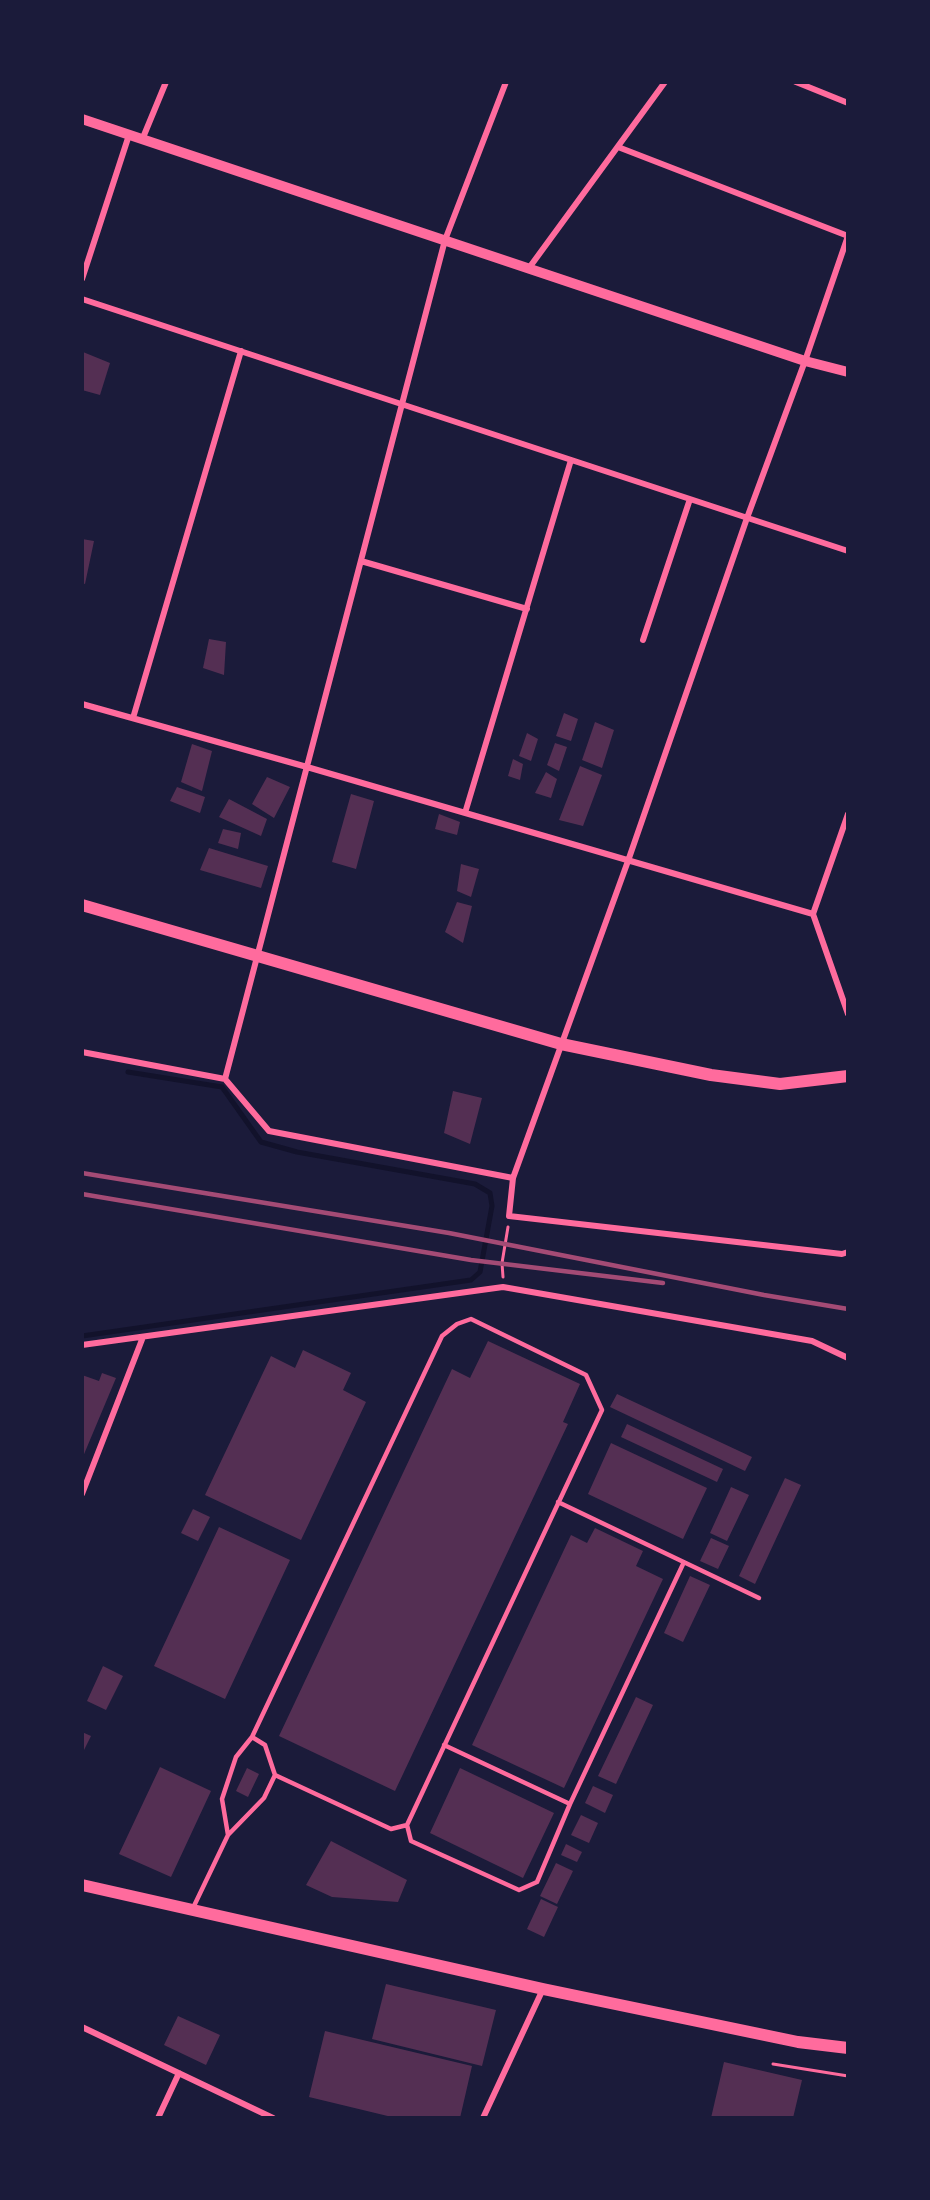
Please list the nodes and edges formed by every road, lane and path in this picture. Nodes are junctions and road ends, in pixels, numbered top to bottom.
1 (166, 82) edge
2 (506, 82) edge
3 (665, 82) edge
4 (796, 82) edge
5 (848, 102) edge
6 (82, 119) edge
7 (129, 135) junction
8 (142, 140) junction
9 (618, 147) junction
10 (445, 240) junction
11 (529, 268) junction
12 (82, 279) edge
13 (82, 299) edge
14 (241, 351) junction
15 (805, 361) junction
16 (848, 372) edge
17 (403, 405) junction
18 (571, 460) junction
19 (690, 499) junction
20 (747, 518) junction
21 (848, 551) edge
22 (361, 561) junction
23 (527, 609) junction
24 (644, 639) dead end
25 (82, 704) edge
26 (133, 718) junction
27 (307, 767) junction
28 (465, 813) junction
29 (848, 814) edge
30 (628, 861) junction
31 (82, 905) edge
32 (813, 914) junction
33 (256, 956) junction
34 (848, 1014) edge
35 (561, 1044) junction
36 (82, 1052) edge
37 (848, 1076) edge
38 (225, 1079) junction
39 (513, 1178) junction
40 (509, 1216) junction
41 (848, 1252) edge
42 (503, 1287) junction
43 (143, 1337) junction
44 (82, 1345) edge
45 (848, 1358) edge
46 (82, 1494) edge
47 (558, 1502) junction
48 (684, 1562) junction
49 (759, 1598) dead end
50 (252, 1737) junction
51 (444, 1745) junction
52 (275, 1775) junction
53 (570, 1804) junction
54 (407, 1825) junction
55 (228, 1835) junction
56 (82, 1885) edge
57 (192, 1910) junction
58 (543, 1989) junction
59 (82, 2027) edge
60 (847, 2046) edge
61 (773, 2064) dead end
62 (179, 2073) junction
63 (848, 2076) edge
64 (158, 2118) edge
65 (273, 2118) edge
66 (483, 2118) edge

1 - 8 street
2 - 10 street
3 - 9 street
4 - 5 street
6 - 7 street
7 - 8 street
7 - 12 street
8 - 10 street
9 - 11 street
9 - 15 street
10 - 11 street
10 - 17 street
11 - 15 street
13 - 14 street
14 - 17 street
14 - 26 street
15 - 16 street
15 - 20 street
17 - 18 street
17 - 22 street
18 - 19 street
18 - 23 street
19 - 20 street
19 - 24 street
20 - 21 street
20 - 30 street
22 - 23 street
22 - 27 street
23 - 28 street
25 - 26 street
26 - 27 street
27 - 28 street
27 - 33 street
28 - 30 street
29 - 32 street
30 - 32 street
30 - 35 street
31 - 33 main road
32 - 34 street
33 - 35 main road
33 - 38 street
35 - 37 main road
35 - 39 street
36 - 38 street
38 - 39 street
39 - 40 street
40 - 41 street
40 - 42 path
42 - 43 street
42 - 45 street
43 - 44 street
43 - 46 street
47 - 48 lane
47 - 50 lane
47 - 51 lane
48 - 49 lane
48 - 53 lane
50 - 52 lane
50 - 55 lane
51 - 53 lane
51 - 54 lane
52 - 54 lane
52 - 55 lane
53 - 54 lane
55 - 57 lane
56 - 57 main road
57 - 58 main road
58 - 60 main road
58 - 66 street
59 - 62 street
61 - 63 path
62 - 64 street
62 - 65 street

